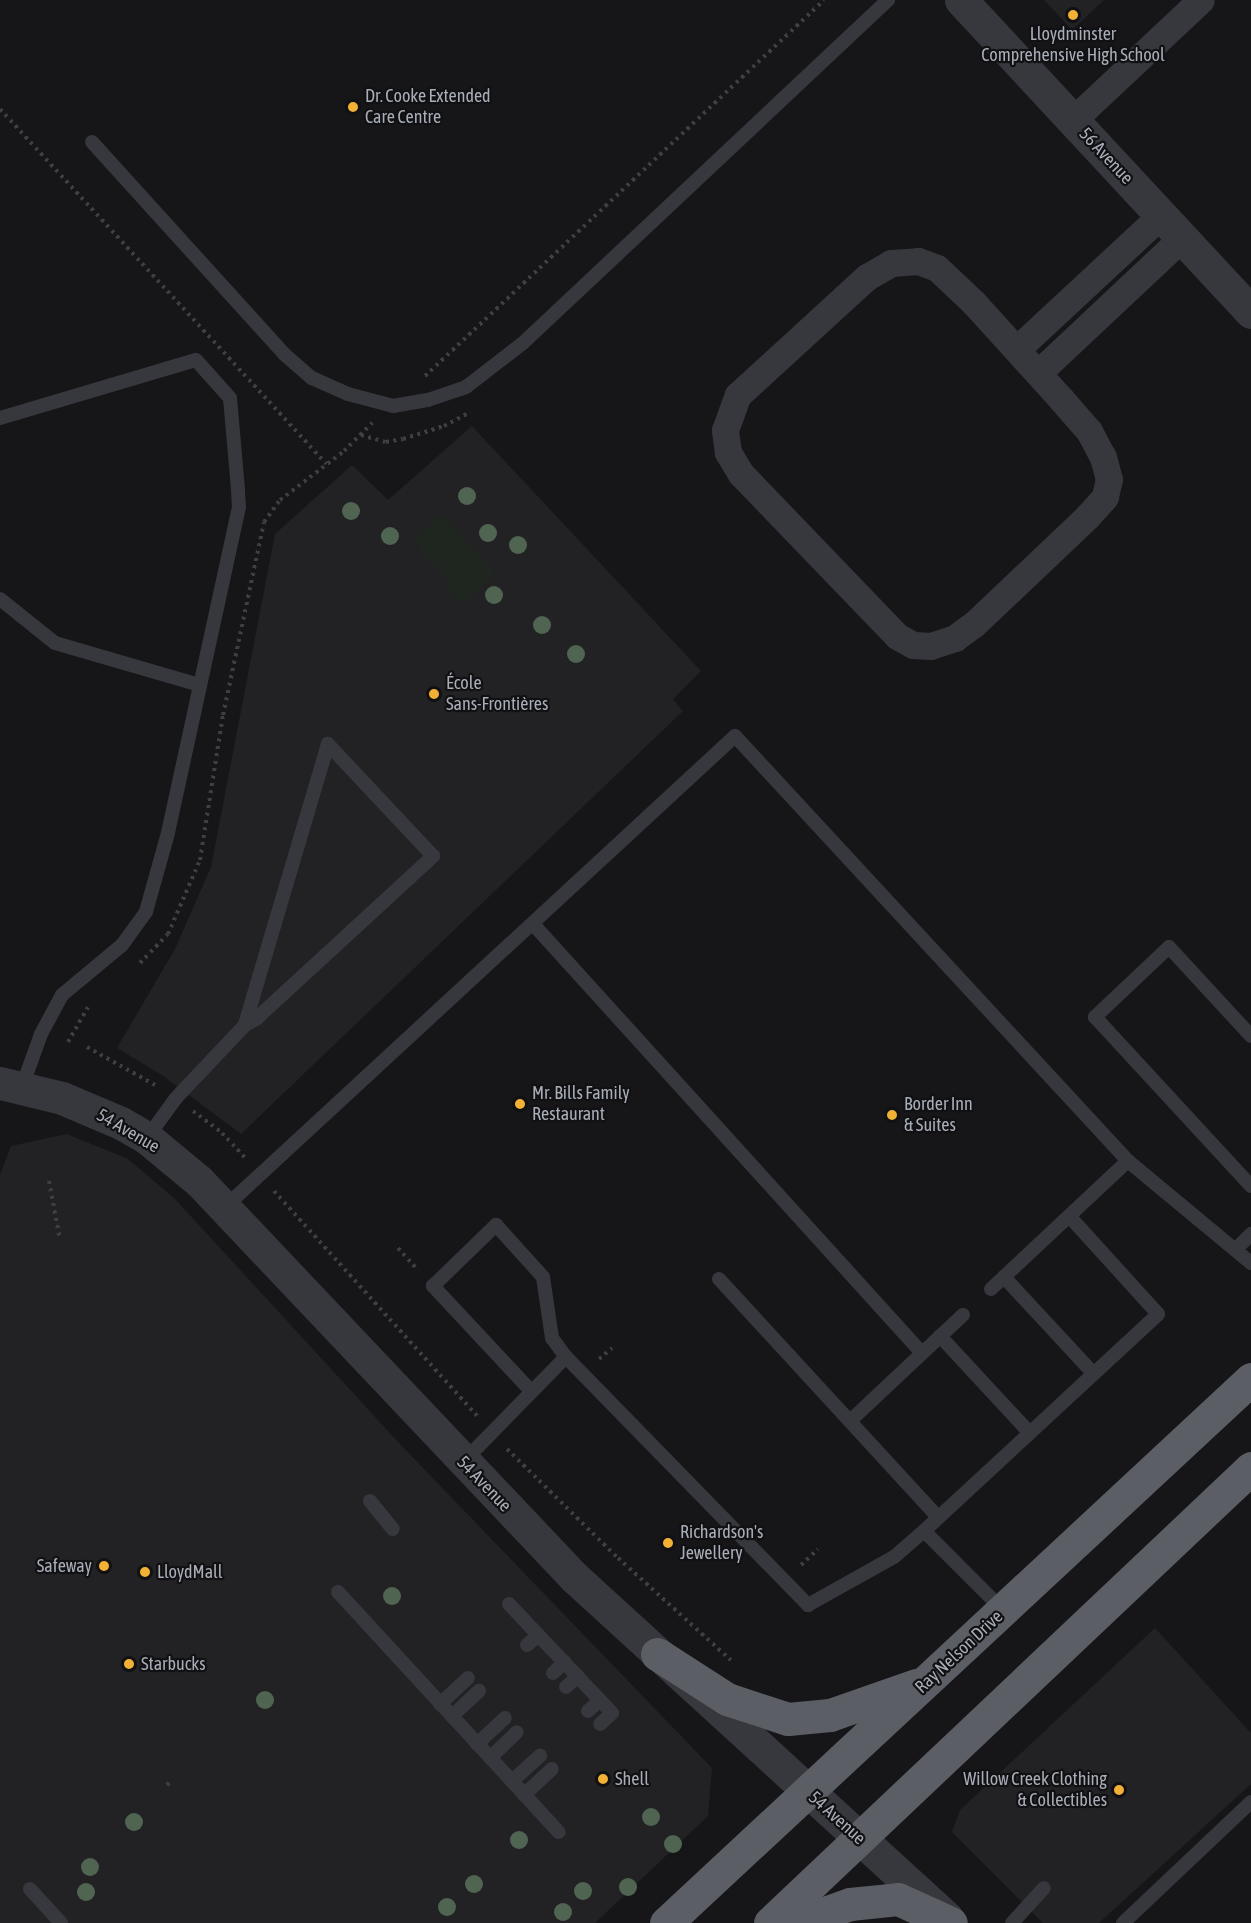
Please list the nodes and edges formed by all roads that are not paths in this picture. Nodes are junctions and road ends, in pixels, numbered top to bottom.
1 (888, 0) edge
2 (961, 0) edge
3 (1201, 0) edge
4 (1073, 120) junction
5 (92, 142) dead end
6 (1171, 226) junction
7 (1249, 304) edge
8 (1017, 349) junction
9 (1038, 373) junction
10 (0, 418) edge
11 (0, 599) edge
12 (200, 685) junction
13 (533, 924) junction
14 (245, 1025) junction
15 (1251, 1036) edge
16 (11, 1085) edge
17 (147, 1138) junction
18 (1128, 1161) junction
19 (1251, 1186) edge
20 (225, 1207) junction
21 (1069, 1216) junction
22 (1251, 1234) edge
23 (1237, 1248) junction
24 (1251, 1263) edge
25 (1004, 1277) junction
26 (719, 1279) dead end
27 (991, 1289) dead end
28 (963, 1315) dead end
29 (940, 1336) junction
30 (922, 1353) junction
31 (566, 1357) junction
32 (1093, 1373) junction
33 (1251, 1379) edge
34 (531, 1391) junction
35 (850, 1421) junction
36 (1029, 1432) junction
37 (462, 1462) junction
38 (1251, 1468) edge
39 (370, 1501) dead end
40 (938, 1517) junction
41 (393, 1528) dead end
42 (924, 1531) junction
43 (338, 1592) dead end
44 (509, 1604) dead end
45 (1004, 1611) junction
46 (527, 1623) junction
47 (516, 1633) dead end
48 (538, 1635) junction
49 (527, 1646) dead end
50 (657, 1654) junction
51 (565, 1662) junction
52 (553, 1673) dead end
53 (578, 1676) junction
54 (468, 1678) dead end
55 (929, 1680) junction
56 (566, 1687) dead end
57 (479, 1691) dead end
58 (600, 1700) junction
59 (440, 1704) junction
60 (588, 1711) dead end
61 (452, 1716) junction
62 (505, 1718) dead end
63 (600, 1724) dead end
64 (518, 1732) dead end
65 (477, 1744) junction
66 (540, 1756) dead end
67 (490, 1758) junction
68 (552, 1769) dead end
69 (512, 1781) junction
70 (808, 1792) junction
71 (524, 1795) junction
72 (1251, 1802) edge
73 (559, 1832) dead end
74 (859, 1839) junction
75 (1044, 1888) dead end
76 (30, 1889) dead end
77 (62, 1923) edge
78 (666, 1923) edge
79 (770, 1923) edge
80 (796, 1923) edge
81 (951, 1923) edge
82 (1012, 1923) edge
83 (1123, 1923) edge

1 - 5 lane
2 - 4 street, 56 Avenue
3 - 4 street
4 - 6 street, 56 Avenue
6 - 7 street, 56 Avenue
6 - 8 street
6 - 9 street
8 - 9 street
8 - 9 street
10 - 12 lane
11 - 12 lane
12 - 16 lane
13 - 18 lane
13 - 20 lane
13 - 30 lane
14 - 14 lane
14 - 17 lane
15 - 19 lane
16 - 17 street, 54 Avenue
17 - 20 street, 54 Avenue
18 - 21 lane
18 - 23 lane
20 - 37 street, 54 Avenue
21 - 25 lane
21 - 32 lane
22 - 23 lane
23 - 24 lane
25 - 27 lane
25 - 32 lane
26 - 35 lane
28 - 29 lane
29 - 30 lane
29 - 36 lane
30 - 35 lane
31 - 34 lane
31 - 34 lane
31 - 42 lane
32 - 36 lane
33 - 45 highway, Ray Nelson Drive
34 - 37 lane
35 - 40 lane
36 - 40 lane
37 - 50 street, 54 Avenue
38 - 74 highway
39 - 41 lane
40 - 42 lane
42 - 45 lane
43 - 59 lane
44 - 46 lane
45 - 55 highway, Ray Nelson Drive
46 - 47 lane
46 - 48 lane
48 - 49 lane
48 - 51 lane
50 - 55 highway
50 - 70 street, 54 Avenue
51 - 52 lane
51 - 53 lane
53 - 56 lane
53 - 58 lane
54 - 59 lane
55 - 70 highway, Ray Nelson Drive
57 - 61 lane
58 - 60 lane
58 - 63 lane
59 - 61 lane
61 - 65 lane
62 - 65 lane
64 - 67 lane
65 - 67 lane
66 - 69 lane
67 - 69 lane
68 - 71 lane
69 - 71 lane
70 - 74 street, 54 Avenue
70 - 78 highway, Ray Nelson Drive
71 - 73 lane
72 - 83 lane
74 - 79 highway
74 - 81 street, 54 Avenue
75 - 82 lane
76 - 77 lane
80 - 81 highway

